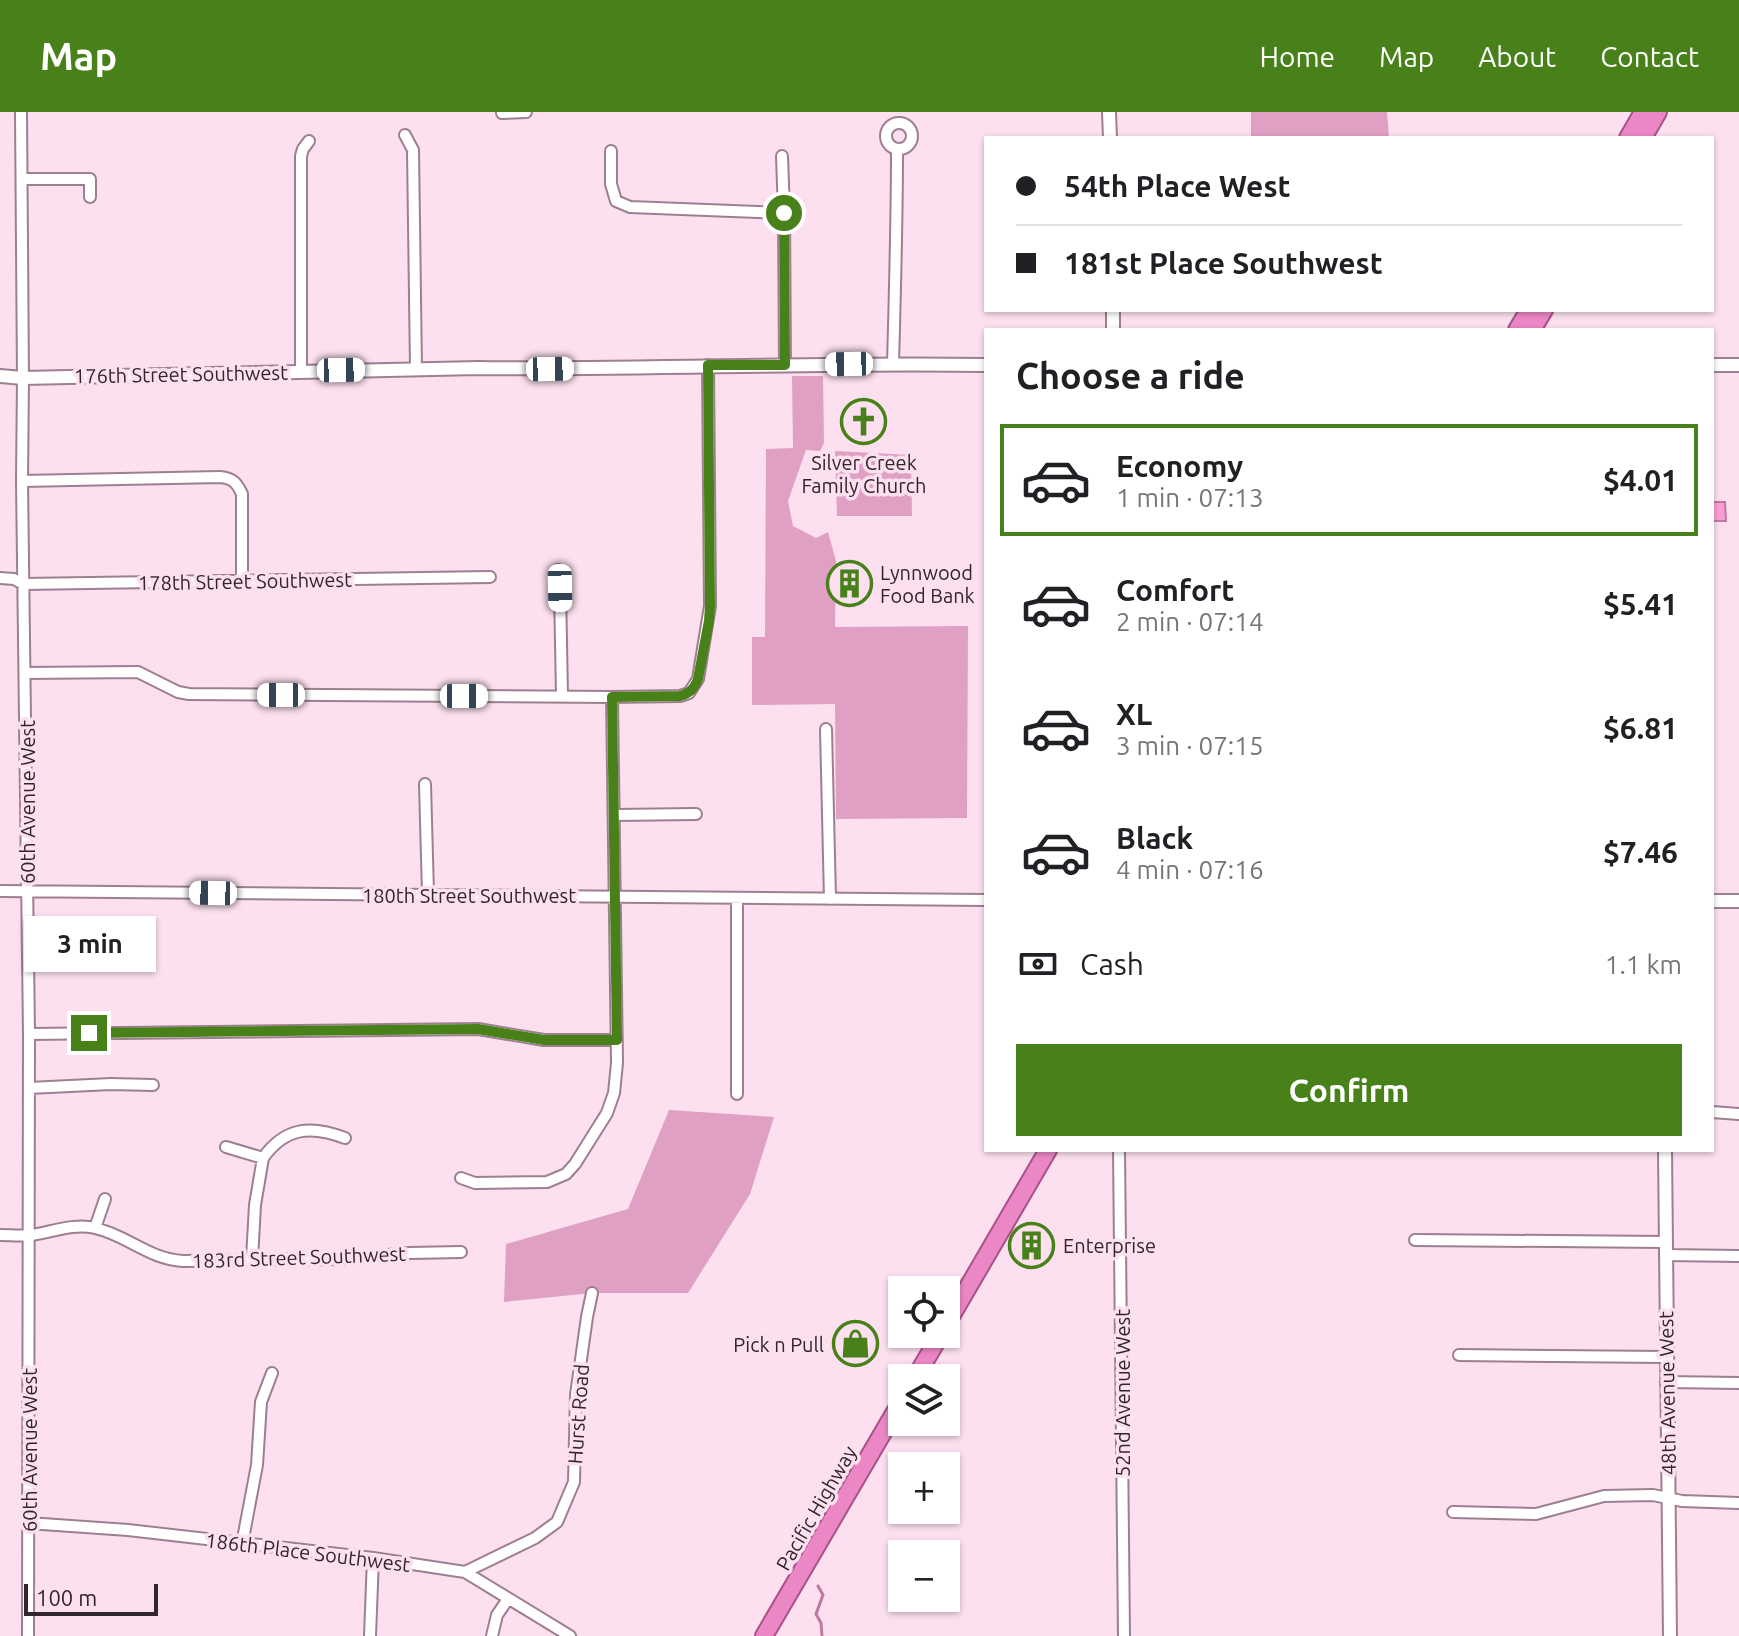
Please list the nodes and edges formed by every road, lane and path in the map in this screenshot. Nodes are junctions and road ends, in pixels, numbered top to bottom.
1 (21, 112) edge
2 (526, 112) edge
3 (1109, 112) edge
4 (1643, 112) edge
5 (1658, 112) edge
6 (502, 113) edge
7 (405, 135) dead end
8 (1110, 136) edge
9 (1629, 136) edge
10 (1644, 136) edge
11 (309, 141) dead end
12 (897, 150) dead end
13 (611, 151) dead end
14 (782, 156) dead end
15 (22, 179) junction
16 (90, 197) dead end
17 (784, 213) junction
18 (893, 364) junction
19 (708, 365) junction
20 (785, 365) junction
21 (984, 365) edge
22 (1714, 365) edge
23 (1739, 365) edge
24 (416, 369) junction
25 (301, 371) junction
26 (0, 376) edge
27 (23, 378) junction
28 (22, 481) junction
29 (558, 570) dead end
30 (490, 577) dead end
31 (0, 578) edge
32 (242, 582) junction
33 (23, 584) junction
34 (25, 673) junction
35 (562, 696) junction
36 (612, 697) junction
37 (826, 729) dead end
38 (425, 784) dead end
39 (696, 814) dead end
40 (615, 815) junction
41 (0, 891) edge
42 (27, 891) junction
43 (428, 894) junction
44 (615, 896) junction
45 (737, 898) junction
46 (830, 899) junction
47 (984, 900) edge
48 (1714, 901) edge
49 (1739, 901) edge
50 (29, 1034) junction
51 (617, 1040) junction
52 (153, 1085) dead end
53 (29, 1088) junction
54 (737, 1094) dead end
55 (1714, 1112) edge
56 (1739, 1114) edge
57 (345, 1138) dead end
58 (226, 1147) dead end
59 (1047, 1152) edge
60 (1119, 1152) edge
61 (1665, 1152) edge
62 (263, 1158) junction
63 (461, 1178) dead end
64 (105, 1199) dead end
65 (95, 1228) junction
66 (0, 1235) edge
67 (29, 1235) junction
68 (1415, 1240) dead end
69 (1665, 1249) junction
70 (461, 1252) dead end
71 (1739, 1256) edge
72 (252, 1259) junction
73 (592, 1293) dead end
74 (960, 1301) edge
75 (1459, 1355) dead end
76 (1666, 1357) junction
77 (272, 1373) dead end
78 (1666, 1382) junction
79 (1739, 1383) edge
80 (888, 1424) edge
81 (1668, 1498) junction
82 (1739, 1503) edge
83 (1453, 1512) dead end
84 (28, 1523) junction
85 (242, 1544) junction
86 (373, 1558) junction
87 (465, 1572) junction
88 (508, 1599) junction
89 (28, 1636) edge
90 (370, 1636) edge
91 (492, 1636) edge
92 (570, 1636) edge
93 (764, 1636) edge
94 (1124, 1636) edge
95 (1670, 1636) edge

1 - 15 street, 60th Avenue West
2 - 6 street
3 - 8 street
4 - 9 highway
5 - 10 highway
7 - 24 street
11 - 25 street
12 - 18 street
13 - 17 street
14 - 17 street
15 - 16 street
15 - 27 street, 60th Avenue West
17 - 20 street
18 - 20 street, 176th Street Southwest
18 - 21 street, 176th Street Southwest
19 - 20 street, 176th Street Southwest
19 - 24 street, 176th Street Southwest
19 - 36 street
22 - 23 street
24 - 25 street, 176th Street Southwest
25 - 27 street, 176th Street Southwest
26 - 27 street, 176th Street Southwest
27 - 28 street, 60th Avenue West
28 - 32 street
28 - 33 street, 60th Avenue West
29 - 35 street
30 - 32 street, 178th Street Southwest
31 - 33 street, 178th Street Southwest
32 - 33 street, 178th Street Southwest
33 - 34 street, 60th Avenue West
34 - 35 street
34 - 42 street, 60th Avenue West
35 - 36 street
36 - 40 street
37 - 46 street
38 - 43 street
39 - 40 street
40 - 44 street
41 - 42 street, 180th Street Southwest
42 - 43 street, 180th Street Southwest
42 - 50 street, 60th Avenue West
43 - 44 street, 180th Street Southwest
44 - 45 street, 180th Street Southwest
44 - 51 street
45 - 46 street, 180th Street Southwest
45 - 54 street
46 - 47 street, 180th Street Southwest
48 - 49 street
50 - 51 street
50 - 53 street, 60th Avenue West
51 - 63 street
52 - 53 street
53 - 67 street, 60th Avenue West
55 - 56 street
57 - 62 street
58 - 62 street
59 - 74 highway
60 - 94 street, 52nd Avenue West
61 - 69 street, 48th Avenue West
62 - 72 street
64 - 65 street
65 - 67 street, 183rd Street Southwest
65 - 72 street, 183rd Street Southwest
66 - 67 street, 183rd Street Southwest
67 - 84 street, 60th Avenue West
68 - 69 street
69 - 71 street
69 - 76 street, 48th Avenue West
70 - 72 street, 183rd Street Southwest
73 - 87 street, Hurst Road
75 - 76 street
76 - 78 street, 48th Avenue West
77 - 85 street
78 - 79 street
78 - 81 street, 48th Avenue West
80 - 93 highway, Pacific Highway
81 - 82 street
81 - 83 street
81 - 95 street, 48th Avenue West
84 - 85 street, 186th Place Southwest
84 - 89 street, 60th Avenue West
85 - 86 street, 186th Place Southwest
86 - 87 street, 186th Place Southwest
86 - 90 street
87 - 88 street, 186th Place Southwest
88 - 91 street
88 - 92 street, 186th Place Southwest

